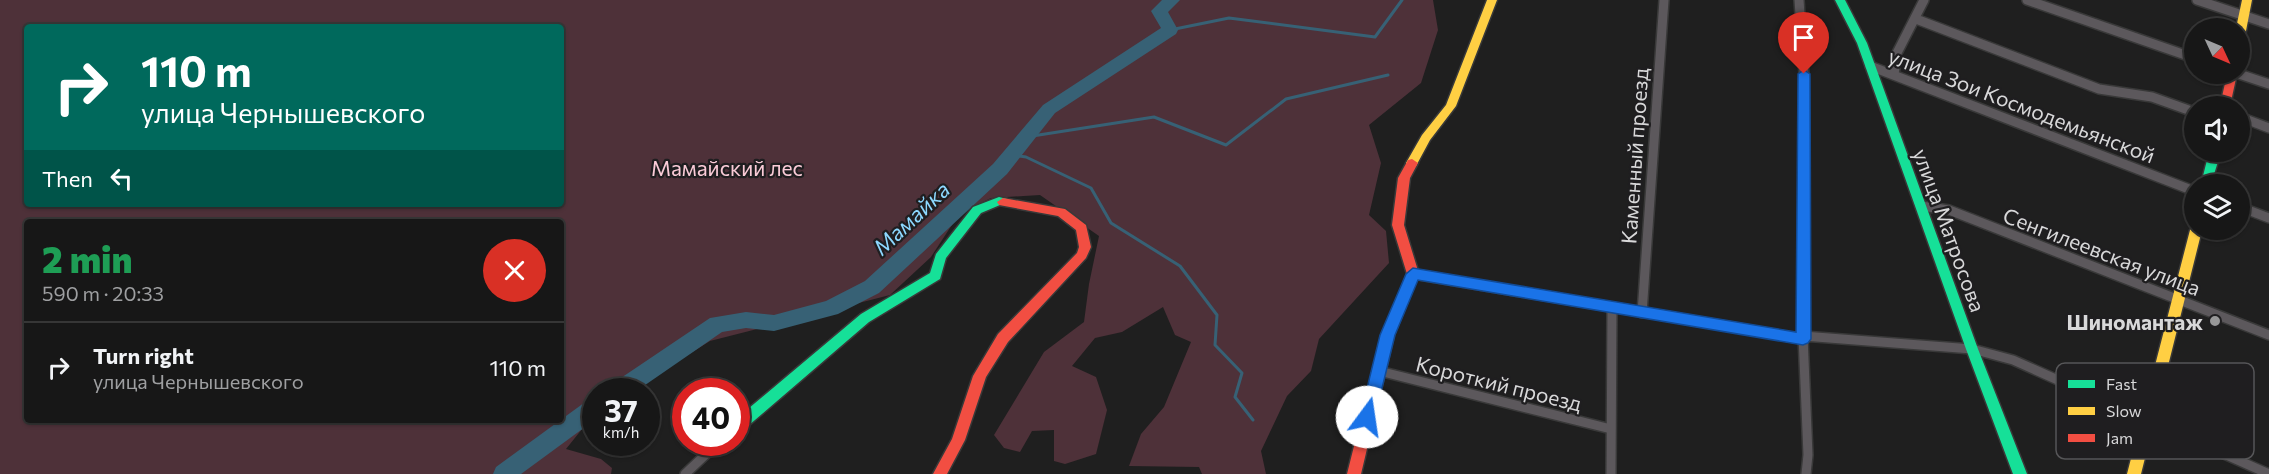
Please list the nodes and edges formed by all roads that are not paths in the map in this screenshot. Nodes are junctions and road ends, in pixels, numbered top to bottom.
1 (1492, 0) edge
2 (1664, 0) edge
3 (1799, 0) edge
4 (1840, 0) edge
5 (1924, 0) edge
6 (2027, 0) edge
7 (2197, 0) edge
8 (2247, 0) edge
9 (2243, 17) junction
10 (1916, 19) junction
11 (2269, 24) edge
12 (2184, 55) edge
13 (1870, 66) junction
14 (1894, 75) junction
15 (2250, 78) edge
16 (2269, 84) edge
17 (2184, 108) edge
18 (2250, 121) edge
19 (2269, 128) edge
20 (2184, 187) edge
21 (1921, 206) junction
22 (2250, 211) edge
23 (2269, 218) edge
24 (2194, 240) edge
25 (1413, 274) junction
26 (2179, 300) junction
27 (1612, 309) junction
28 (1642, 313) junction
29 (2269, 335) edge
30 (1803, 338) junction
31 (1972, 349) junction
32 (2163, 363) edge
33 (1379, 371) junction
34 (2056, 379) edge
35 (750, 416) edge
36 (1611, 429) junction
37 (704, 456) edge
38 (2137, 459) edge
39 (2235, 459) edge
40 (685, 474) edge
41 (940, 474) edge
42 (1354, 474) edge
43 (1611, 474) edge
44 (1806, 474) edge
45 (2020, 474) edge
46 (2133, 474) edge
47 (2269, 474) edge

1 - 25 street
2 - 28 street, Каменный проезд
3 - 30 street
4 - 13 street, улица Матросова
5 - 10 street
6 - 12 street
7 - 9 street
8 - 9 street
9 - 11 street
10 - 14 street
10 - 17 street
13 - 14 street, улица Зои Космодемьянской
13 - 21 street, улица Матросова
14 - 20 street, улица Зои Космодемьянской
15 - 16 street
18 - 19 street
21 - 26 street, Сенгилеевская улица
21 - 31 street, улица Матросова
22 - 23 street
24 - 26 street
25 - 27 street
25 - 33 street
26 - 29 street, Сенгилеевская улица
26 - 32 street
27 - 28 street
27 - 36 street
28 - 30 street
30 - 31 street
30 - 44 street
31 - 34 street
31 - 45 street, улица Матросова
33 - 36 street, Короткий проезд
33 - 42 street
35 - 41 street
36 - 43 street
37 - 40 street
38 - 46 street
39 - 47 street

